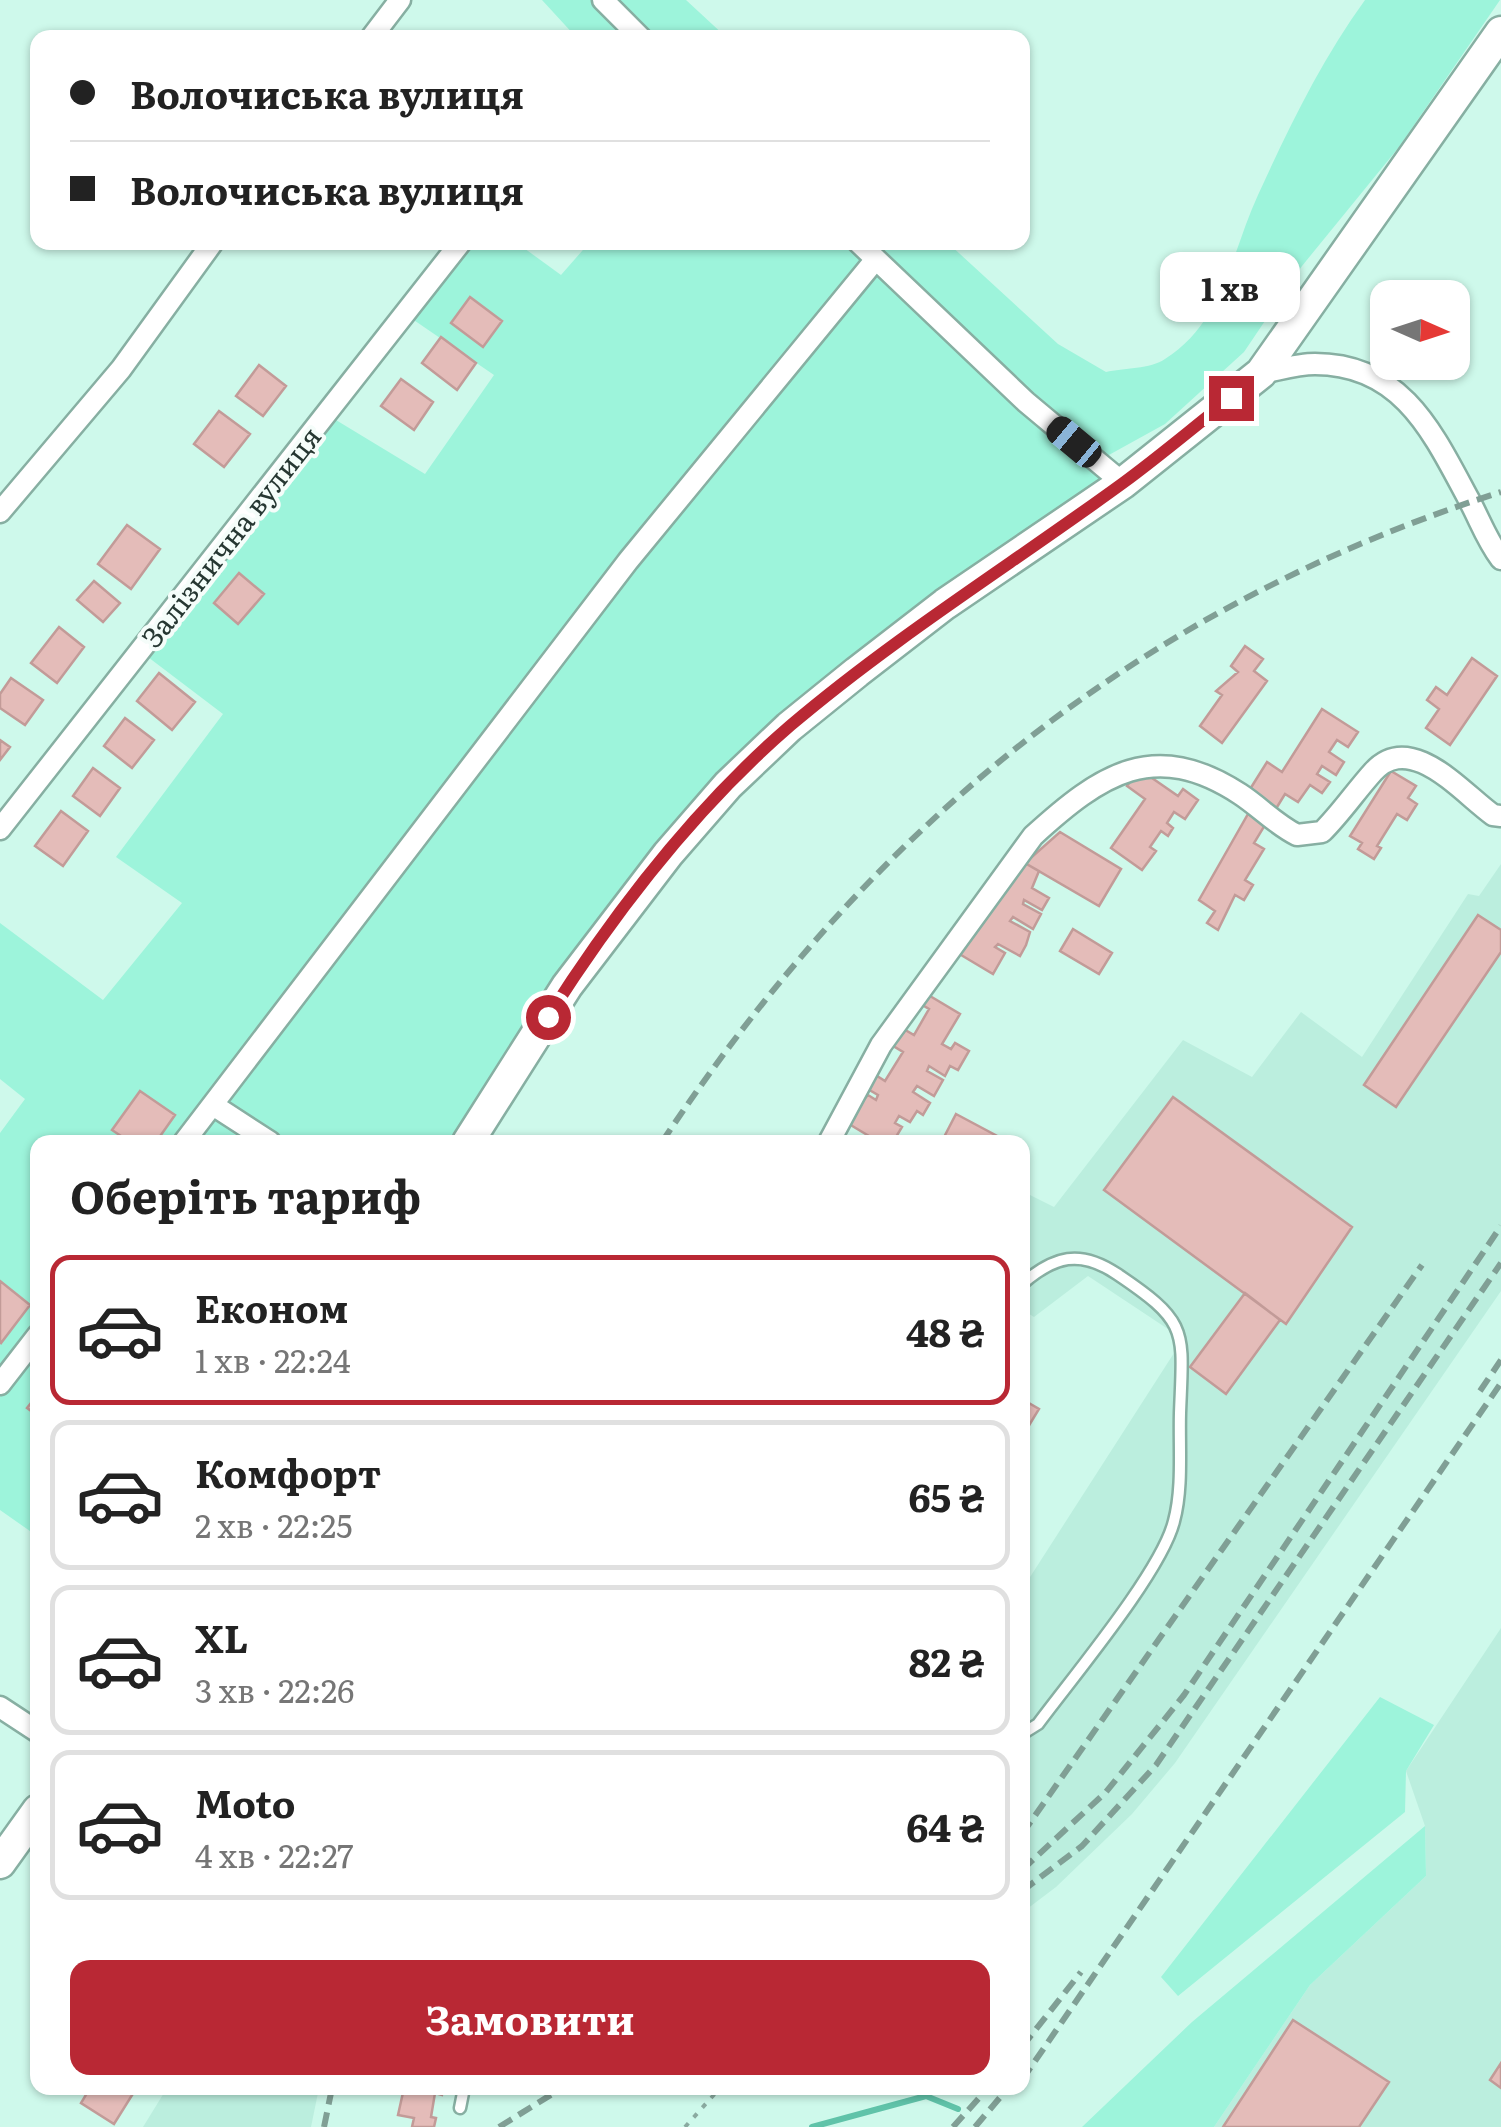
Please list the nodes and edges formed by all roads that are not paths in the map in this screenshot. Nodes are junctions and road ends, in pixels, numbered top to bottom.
1 (400, 0) edge
2 (603, 0) edge
3 (377, 30) edge
4 (633, 30) edge
5 (1501, 32) edge
6 (207, 250) edge
7 (455, 250) edge
8 (866, 250) edge
9 (876, 259) junction
10 (1261, 373) junction
11 (1123, 483) junction
12 (0, 512) edge
13 (1501, 559) edge
14 (1501, 816) edge
15 (0, 829) edge
16 (213, 1104) junction
17 (189, 1135) edge
18 (260, 1135) edge
19 (472, 1135) edge
20 (833, 1135) edge
21 (1030, 1277) edge
22 (30, 1345) edge
23 (0, 1384) edge
24 (0, 1707) edge
25 (30, 1727) edge
26 (1030, 1729) edge
27 (30, 1821) edge
28 (0, 1863) edge
29 (463, 2095) edge
30 (460, 2108) dead end

1 - 3 street
2 - 4 street
5 - 10 main road
6 - 12 street
7 - 15 street, Залізнична вулиця
8 - 9 street
9 - 11 street
9 - 16 street
10 - 11 main road
10 - 13 street
11 - 19 main road
14 - 20 street
16 - 17 street
16 - 18 street
21 - 26 lane
22 - 23 street
24 - 25 street
27 - 28 main road
29 - 30 lane

